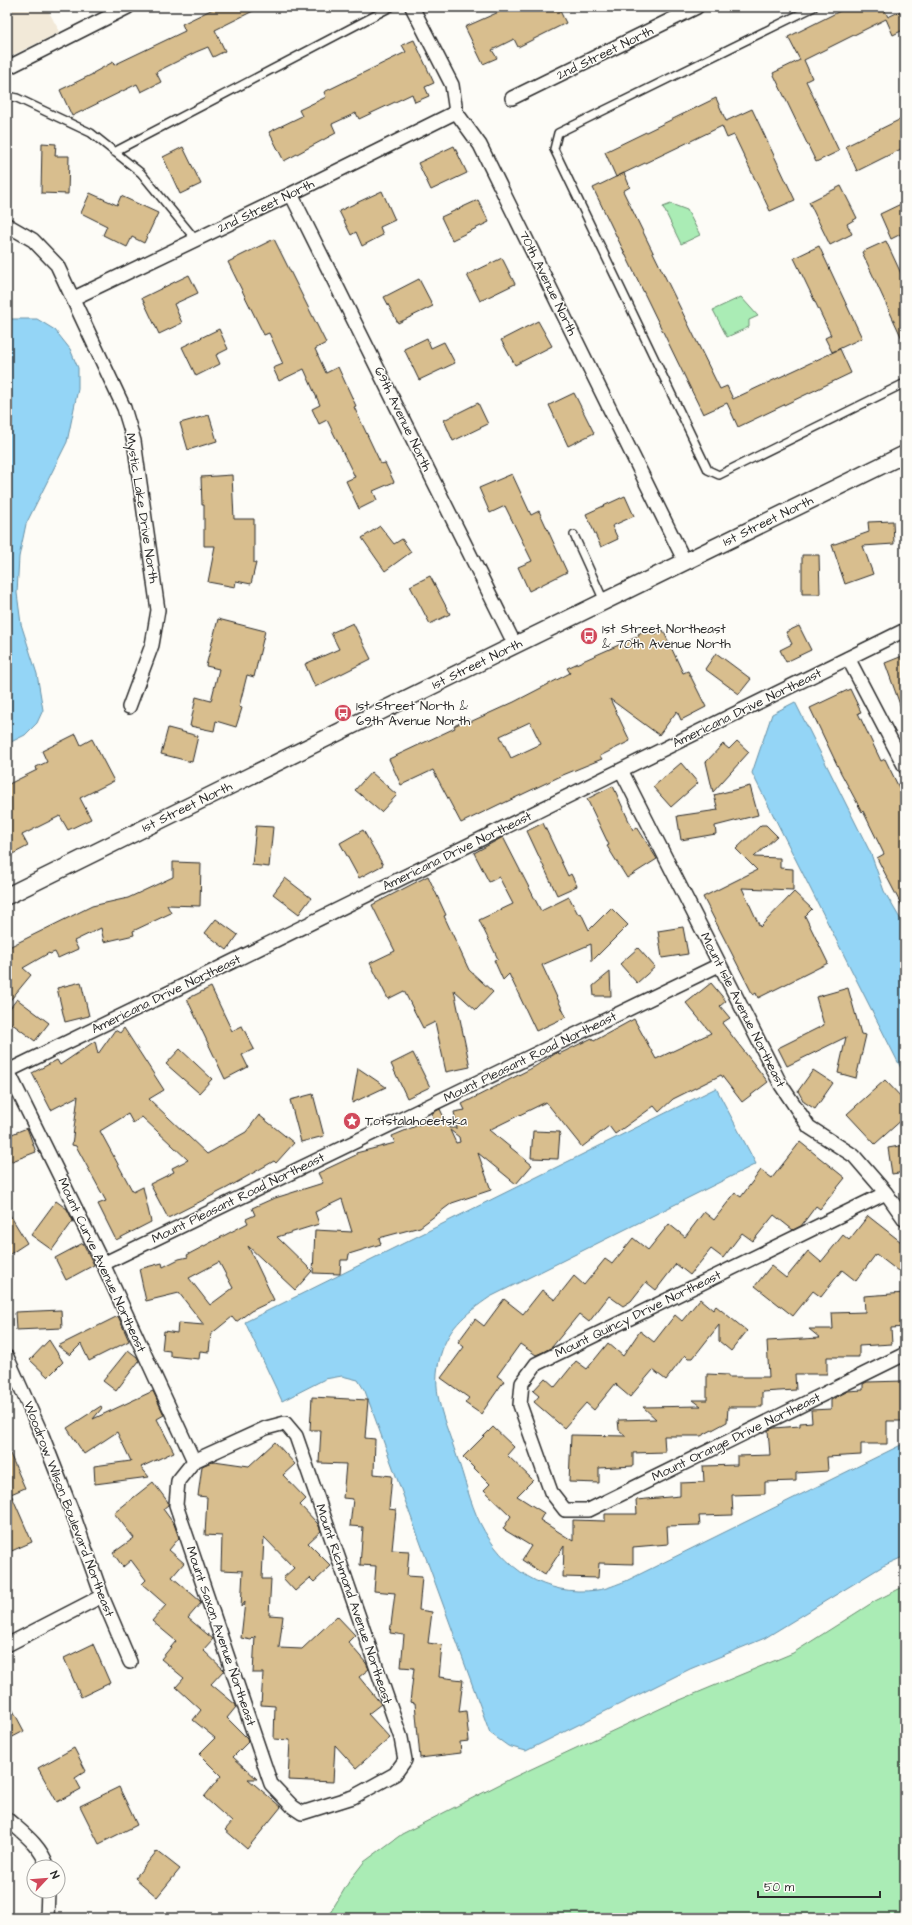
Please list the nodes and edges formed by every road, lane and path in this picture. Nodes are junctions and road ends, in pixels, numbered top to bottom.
1 (128, 7) edge
2 (391, 7) edge
3 (412, 7) edge
4 (697, 7) edge
5 (814, 7) edge
6 (7, 68) edge
7 (7, 96) edge
8 (512, 98) dead end
9 (456, 112) junction
10 (114, 152) junction
11 (291, 194) junction
12 (7, 224) edge
13 (196, 240) junction
14 (74, 298) junction
15 (905, 384) edge
16 (905, 454) edge
17 (574, 535) dead end
18 (685, 562) junction
19 (604, 601) junction
20 (905, 630) edge
21 (515, 645) junction
22 (848, 658) junction
23 (128, 707) dead end
24 (905, 766) edge
25 (621, 770) junction
26 (7, 896) edge
27 (719, 965) junction
28 (7, 1070) edge
29 (886, 1193) junction
30 (905, 1220) edge
31 (102, 1264) junction
32 (905, 1354) edge
33 (7, 1357) edge
34 (194, 1461) junction
35 (565, 1510) joint
36 (102, 1596) junction
37 (7, 1645) edge
38 (130, 1662) dead end
39 (293, 1807) joint
40 (7, 1819) edge
41 (45, 1859) edge
42 (48, 1899) edge
43 (47, 1918) edge

1 - 6 street
2 - 10 lane
3 - 9 street, 70th Avenue North
4 - 8 street, 2nd Street North
5 - 15 lane
7 - 10 lane
9 - 11 street, 2nd Street North
9 - 18 street, 70th Avenue North
10 - 13 lane
11 - 13 street, 2nd Street North
11 - 21 street, 69th Avenue North
12 - 14 street, Mystic Lake Drive North
13 - 14 street, 2nd Street North
14 - 23 street, Mystic Lake Drive North
16 - 18 street, 1st Street North
17 - 19 lane
18 - 19 street, 1st Street North
19 - 21 street, 1st Street North
20 - 22 street, Americana Drive Northeast
21 - 26 street, 1st Street North
22 - 24 street
22 - 25 street, Americana Drive Northeast
25 - 27 street, Mount Isle Avenue Northeast
25 - 28 street, Americana Drive Northeast
27 - 29 street, Mount Isle Avenue Northeast
27 - 31 street, Mount Pleasant Road Northeast
28 - 31 street, Mount Curve Avenue Northeast
29 - 30 street, Mount Isle Avenue Northeast
29 - 35 street, Mount Quincy Drive Northeast
31 - 34 street, Mount Curve Avenue Northeast
32 - 35 street, Mount Orange Drive Northeast
33 - 36 street, Woodrow Wilson Boulevard Northeast
34 - 39 street, Mount Saxon Avenue Northeast
34 - 39 street, Mount Richmond Avenue Northeast
36 - 37 street
36 - 38 street, Woodrow Wilson Boulevard Northeast
40 - 41 street
42 - 43 street

